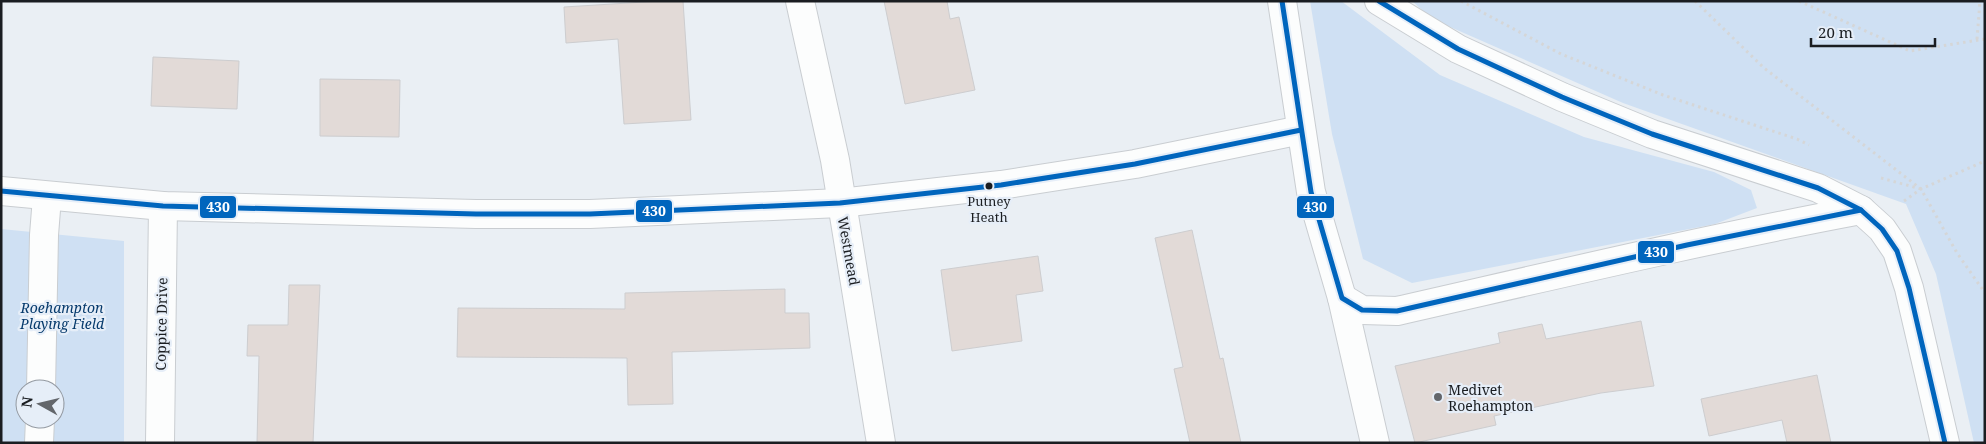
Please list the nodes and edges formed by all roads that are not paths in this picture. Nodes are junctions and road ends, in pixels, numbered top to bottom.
1 (800, 1) edge
2 (1282, 1) edge
3 (1379, 1) edge
4 (1301, 130) junction
5 (1, 191) edge
6 (47, 197) junction
7 (840, 203) junction
8 (163, 206) junction
9 (1861, 210) junction
10 (1342, 298) junction
11 (41, 379) edge
12 (40, 429) edge
13 (40, 443) edge
14 (160, 443) edge
15 (881, 443) edge
16 (1376, 443) edge
17 (1945, 443) edge

1 - 7 street, Westmead
2 - 4 street
3 - 9 street
4 - 7 street
4 - 10 street
5 - 6 street
6 - 8 street
6 - 11 street
7 - 8 street
7 - 15 street, Westmead
8 - 14 street, Coppice Drive
9 - 10 street
9 - 17 street
10 - 16 street
12 - 13 street

